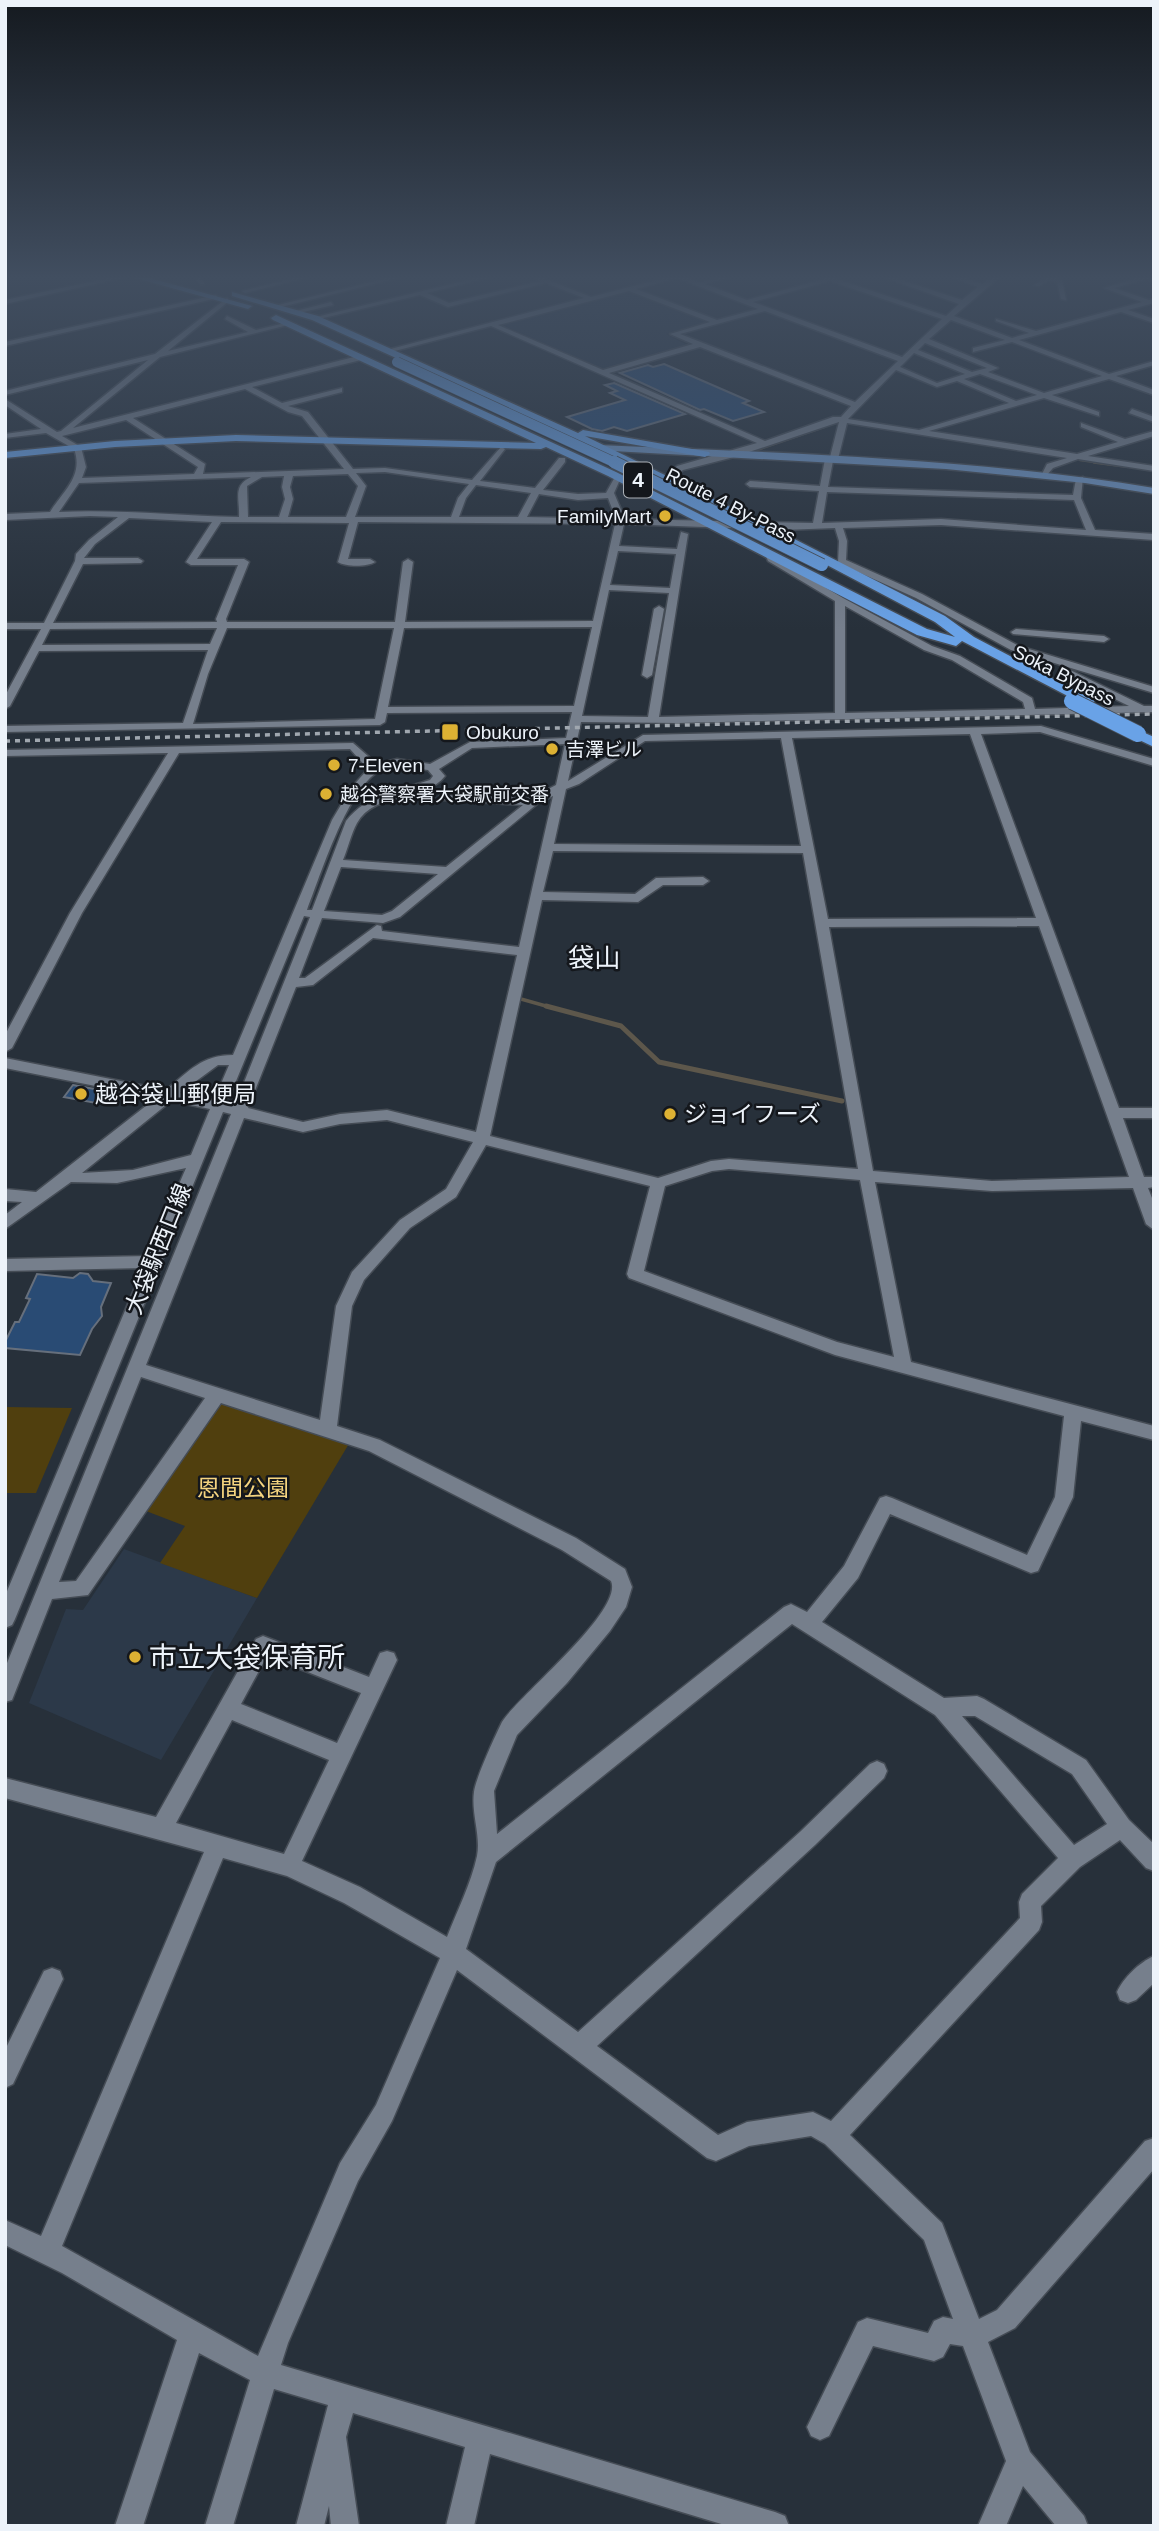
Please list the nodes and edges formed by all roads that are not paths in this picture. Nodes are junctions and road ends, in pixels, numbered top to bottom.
1 (108, 394) edge
2 (219, 394) edge
3 (259, 394) edge
4 (291, 394) edge
5 (323, 394) edge
6 (440, 394) edge
7 (459, 394) edge
8 (482, 394) edge
9 (651, 394) edge
10 (828, 394) edge
11 (867, 394) edge
12 (993, 394) edge
13 (1049, 394) edge
14 (1046, 395) junction
15 (270, 400) junction
16 (5, 401) edge
17 (502, 403) junction
18 (1017, 404) junction
19 (282, 405) junction
20 (856, 405) junction
21 (476, 411) junction
22 (1132, 411) dead end
23 (1096, 414) dead end
24 (127, 418) junction
25 (842, 419) junction
26 (1154, 420) edge
27 (1084, 425) dead end
28 (557, 427) junction
29 (514, 429) junction
30 (48, 430) junction
31 (916, 433) junction
32 (1154, 433) edge
33 (58, 435) junction
34 (5, 436) edge
35 (324, 438) junction
36 (162, 440) junction
37 (1125, 442) junction
38 (763, 443) junction
39 (474, 444) junction
40 (75, 447) junction
41 (554, 447) junction
42 (598, 448) junction
43 (501, 449) junction
44 (692, 453) junction
45 (705, 454) junction
46 (5, 455) edge
47 (731, 455) junction
48 (1076, 457) junction
49 (832, 459) junction
50 (562, 460) junction
51 (629, 463) junction
52 (1154, 469) edge
53 (350, 472) junction
54 (289, 474) junction
55 (1046, 474) junction
56 (258, 475) junction
57 (615, 475) junction
58 (197, 478) junction
59 (1080, 479) junction
60 (78, 481) junction
61 (668, 481) junction
62 (475, 482) junction
63 (750, 484) dead end
64 (824, 489) junction
65 (537, 491) junction
66 (1154, 491) edge
67 (610, 495) junction
68 (1077, 498) junction
69 (54, 513) junction
70 (127, 515) junction
71 (5, 517) edge
72 (218, 519) junction
73 (243, 519) junction
74 (283, 519) junction
75 (522, 519) junction
76 (351, 520) junction
77 (454, 520) junction
78 (620, 521) junction
79 (712, 524) junction
80 (838, 525) junction
81 (761, 526) junction
82 (817, 526) junction
83 (1091, 530) junction
84 (684, 534) dead end
85 (1154, 537) edge
86 (791, 542) junction
87 (612, 548) junction
88 (681, 552) junction
89 (770, 554) junction
90 (80, 561) junction
91 (138, 561) dead end
92 (841, 561) junction
93 (370, 562) dead end
94 (408, 564) dead end
95 (605, 587) junction
96 (675, 591) junction
97 (840, 600) junction
98 (659, 609) dead end
99 (400, 624) junction
100 (597, 624) junction
101 (46, 625) junction
102 (223, 625) junction
103 (5, 626) edge
104 (1016, 632) dead end
105 (1104, 639) dead end
106 (962, 640) junction
107 (653, 646) junction
108 (215, 647) junction
109 (665, 647) junction
110 (37, 648) junction
111 (1039, 654) junction
112 (647, 675) dead end
113 (1154, 690) edge
114 (5, 706) edge
115 (642, 706) dead end
116 (1148, 709) edge
117 (382, 710) junction
118 (1031, 712) junction
119 (576, 714) junction
120 (840, 716) junction
121 (636, 719) junction
122 (653, 720) junction
123 (187, 726) junction
124 (5, 729) edge
125 (974, 730) junction
126 (1154, 733) edge
127 (786, 735) junction
128 (570, 741) junction
129 (1154, 743) edge
130 (176, 750) junction
131 (5, 753) edge
132 (1154, 763) edge
133 (374, 768) junction
134 (432, 768) junction
135 (561, 787) junction
136 (351, 796) junction
137 (444, 797) dead end
138 (377, 801) junction
139 (533, 802) junction
140 (345, 820) junction
141 (549, 847) junction
142 (808, 849) junction
143 (336, 863) junction
144 (448, 871) junction
145 (703, 881) dead end
146 (537, 896) junction
147 (298, 912) junction
148 (317, 914) junction
149 (383, 919) junction
150 (1044, 922) junction
151 (822, 923) junction
152 (370, 934) junction
153 (524, 952) junction
154 (290, 983) junction
155 (5, 1048) edge
156 (236, 1060) junction
157 (5, 1063) edge
158 (167, 1095) junction
159 (217, 1106) junction
160 (239, 1111) junction
161 (1113, 1113) junction
162 (1154, 1113) edge
163 (482, 1139) junction
164 (196, 1159) junction
165 (68, 1176) junction
166 (869, 1178) junction
167 (1146, 1182) edge
168 (658, 1183) junction
169 (5, 1195) edge
170 (39, 1198) junction
171 (5, 1223) edge
172 (1154, 1224) edge
173 (154, 1262) junction
174 (5, 1265) edge
175 (904, 1367) junction
176 (135, 1368) junction
177 (218, 1392) junction
178 (1073, 1412) junction
179 (328, 1428) junction
180 (1154, 1433) edge
181 (11, 1590) edge
182 (46, 1591) junction
183 (5, 1619) edge
184 (809, 1625) junction
185 (387, 1660) dead end
186 (373, 1688) junction
187 (5, 1693) edge
188 (942, 1708) junction
189 (228, 1709) junction
190 (341, 1755) junction
191 (877, 1771) dead end
192 (5, 1788) edge
193 (1122, 1827) junction
194 (161, 1829) junction
195 (218, 1845) junction
196 (488, 1855) junction
197 (1072, 1859) junction
198 (1154, 1860) edge
199 (289, 1866) junction
200 (453, 1953) junction
201 (1154, 1967) edge
202 (52, 1979) dead end
203 (1128, 1992) dead end
204 (579, 2048) junction
205 (5, 2076) edge
206 (833, 2136) junction
207 (1154, 2150) edge
208 (5, 2232) edge
209 (47, 2252) junction
210 (192, 2334) junction
211 (974, 2335) junction
212 (264, 2373) junction
213 (343, 2398) junction
214 (820, 2427) dead end
215 (334, 2432) junction
216 (480, 2439) junction
217 (1020, 2461) junction
218 (129, 2526) edge
219 (219, 2526) edge
220 (310, 2526) edge
221 (345, 2526) edge
222 (460, 2526) edge
223 (775, 2526) edge
224 (992, 2526) edge
225 (1074, 2526) edge

1 - 33 street
2 - 24 street
3 - 15 street
4 - 15 street
5 - 19 street
6 - 21 highway
7 - 106 highway, Route 4 By-Pass / 4, bridge
8 - 17 highway
9 - 38 street
10 - 20 street
11 - 20 street
12 - 18 street
13 - 14 street
14 - 18 street
14 - 23 street
15 - 19 street
16 - 30 street
17 - 21 street
17 - 28 highway
18 - 31 street
19 - 35 street
20 - 25 street
21 - 29 highway
22 - 26 street
24 - 33 street
24 - 36 street
25 - 31 street
25 - 38 street
25 - 49 street
27 - 37 street
28 - 42 highway
28 - 45 highway
29 - 39 highway
29 - 41 highway
30 - 33 street
30 - 34 street
31 - 48 street
32 - 37 street
33 - 40 street
35 - 36 highway, 4
35 - 39 highway, 4
35 - 53 street
36 - 40 highway, 4
36 - 58 street
37 - 48 street
38 - 47 street
39 - 41 highway, 4
39 - 43 highway, 4
40 - 46 highway, 4
40 - 60 street
41 - 42 highway, 4
41 - 57 highway, 4
42 - 44 main road
42 - 51 highway, 4
43 - 50 highway, 4
43 - 62 street
44 - 45 main road
44 - 51 highway
45 - 47 main road
47 - 49 main road
47 - 61 street
48 - 52 street
48 - 55 street
49 - 55 main road
49 - 64 street
50 - 57 highway, 4
50 - 65 street
51 - 61 highway, 4
53 - 54 street
53 - 62 street
53 - 76 street
54 - 56 street
54 - 74 street
55 - 59 main road
56 - 58 street
56 - 73 street
57 - 67 street
57 - 79 highway, 4
58 - 60 street
59 - 66 main road
59 - 68 street
60 - 69 street
61 - 81 highway, 4
62 - 65 street
62 - 77 street
63 - 64 street
64 - 68 street
64 - 82 street
65 - 67 street
65 - 75 street
67 - 78 street
68 - 83 street
69 - 70 street
69 - 71 street
70 - 72 street
70 - 90 street
72 - 73 street
72 - 102 street
73 - 74 street
74 - 76 street
75 - 77 street
75 - 78 street
76 - 77 street
76 - 93 street
78 - 79 street
78 - 87 street
79 - 81 street
79 - 89 highway, 4
80 - 82 street
80 - 83 street
80 - 92 street
81 - 82 street
81 - 86 highway, 4
83 - 85 street
84 - 88 street
86 - 92 street
86 - 106 highway, 4
87 - 88 street
87 - 95 street
88 - 96 street
89 - 97 street
89 - 106 highway, 4
90 - 91 street
90 - 101 street
92 - 111 street
94 - 99 street
95 - 96 street
95 - 100 street
96 - 109 street
97 - 118 street
97 - 120 street
98 - 107 street
99 - 100 street
99 - 102 street
99 - 117 street
100 - 119 street
101 - 102 street
101 - 103 street
101 - 110 street
102 - 108 street
104 - 105 street
106 - 126 highway, Soka Bypass / 4
106 - 129 highway, Soka Bypass / 4, bridge
107 - 109 street
107 - 112 street
108 - 110 street
108 - 123 street
109 - 122 street
110 - 114 street
111 - 113 street
111 - 116 street
115 - 121 street
116 - 118 street
117 - 119 street
117 - 123 street
118 - 120 street
119 - 121 street
119 - 128 street
120 - 122 street
121 - 122 street
123 - 124 street
125 - 127 street
125 - 132 street
125 - 150 street
127 - 135 street
127 - 142 street
128 - 134 street
128 - 135 street
130 - 131 street
130 - 133 street
130 - 155 street
133 - 134 street
133 - 136 street
134 - 138 street
135 - 139 street
135 - 141 street
136 - 138 street
136 - 140 street
137 - 139 street
138 - 140 street
139 - 144 street
140 - 143 street, 大袋駅西口線
140 - 147 street, 大袋駅西口線
141 - 142 street
141 - 146 street
142 - 151 street
143 - 144 street
143 - 148 street, 大袋駅西口線
144 - 149 street
145 - 146 street
146 - 153 street
147 - 148 street
147 - 156 street, 大袋駅西口線
148 - 149 street
148 - 154 street, 大袋駅西口線
149 - 152 street
150 - 151 street
150 - 161 street
151 - 166 street
152 - 153 street
152 - 154 street
153 - 163 street
154 - 160 street, 大袋駅西口線
156 - 158 street
156 - 159 street, 大袋駅西口線
157 - 158 street
158 - 159 street
158 - 165 street
159 - 160 street
159 - 164 street, 大袋駅西口線
160 - 163 street
160 - 176 street, 大袋駅西口線
161 - 162 street
161 - 167 street
163 - 168 street
163 - 179 street
164 - 165 street
164 - 173 street, 大袋駅西口線
165 - 170 street
166 - 167 street
166 - 168 street
166 - 175 street
167 - 172 street
168 - 175 street
169 - 170 street
170 - 171 street
173 - 174 street
173 - 181 street, 大袋駅西口線
175 - 178 street
176 - 177 street
176 - 182 street, 大袋駅西口線
177 - 179 street
177 - 182 street
178 - 180 street
178 - 184 street
179 - 196 street
181 - 183 street, 大袋駅西口線
182 - 187 street, 大袋駅西口線
184 - 188 street
184 - 196 street
185 - 186 street
186 - 189 street
186 - 190 street
188 - 193 street
188 - 197 street
189 - 190 street
189 - 194 street
190 - 199 street
191 - 204 street
192 - 194 street
193 - 197 street
193 - 198 street
194 - 195 street
195 - 199 street
195 - 209 street
196 - 200 street
197 - 206 street
199 - 200 street
200 - 204 street
200 - 212 street
201 - 203 street
202 - 205 street
204 - 206 street
206 - 211 street
207 - 211 street
208 - 209 street
209 - 210 street
210 - 212 street
210 - 218 street
211 - 214 street
211 - 217 street
212 - 213 street
212 - 219 street
213 - 215 street
213 - 216 street
215 - 220 street
215 - 221 street
216 - 222 street
216 - 223 street
217 - 224 street
217 - 225 street

